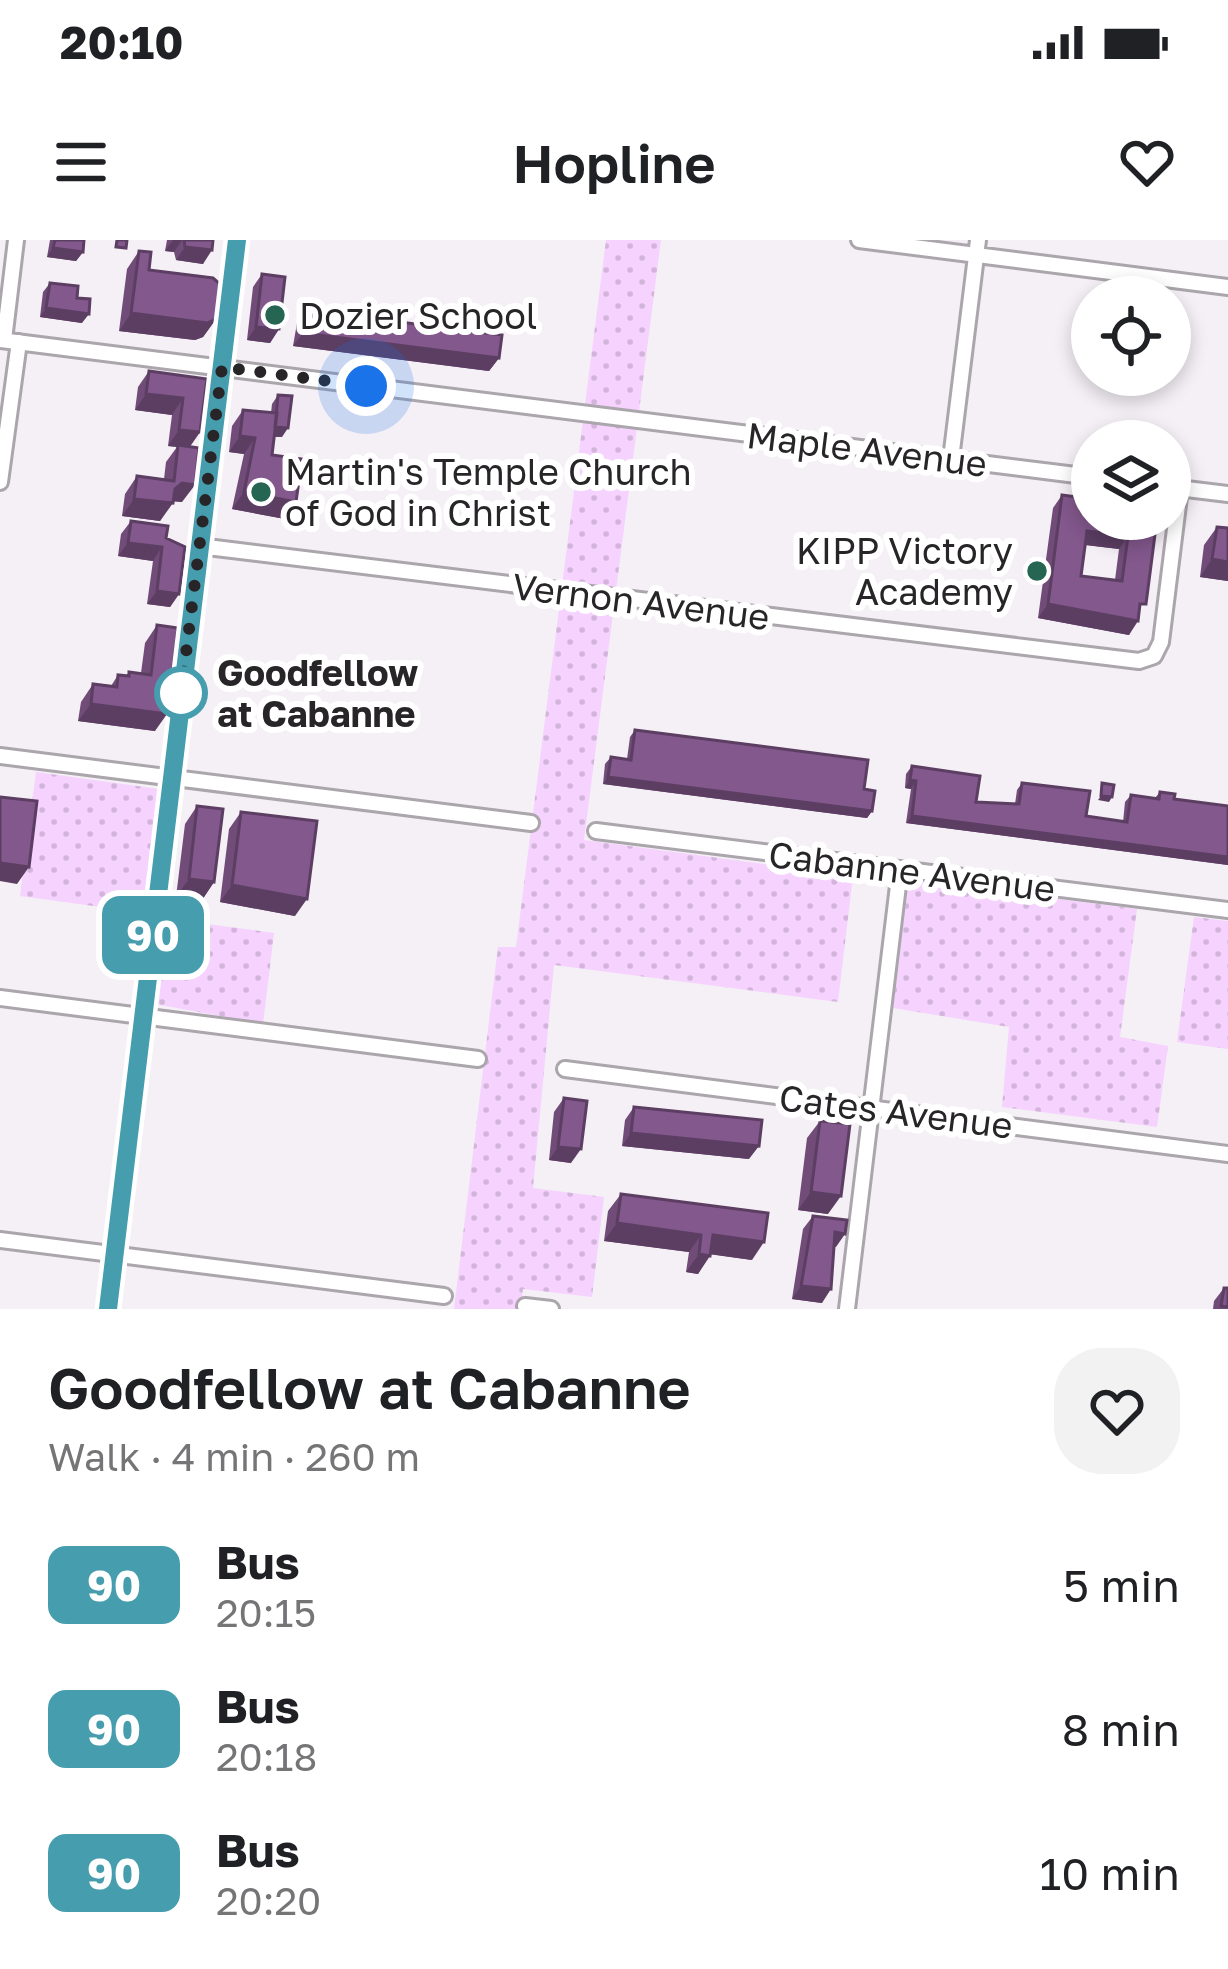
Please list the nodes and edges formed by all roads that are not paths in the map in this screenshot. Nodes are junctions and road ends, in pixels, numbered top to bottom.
1 (16, 240) edge
2 (237, 240) edge
3 (859, 240) edge
4 (977, 247) edge
5 (1228, 287) edge
6 (8, 341) edge
7 (222, 367) junction
8 (951, 459) junction
9 (1071, 474) edge
10 (0, 482) edge
11 (1191, 490) edge
12 (1228, 494) edge
13 (1170, 540) edge
14 (199, 545) junction
15 (0, 756) edge
16 (171, 777) junction
17 (531, 823) dead end
18 (596, 831) dead end
19 (900, 869) junction
20 (1228, 910) edge
21 (0, 998) edge
22 (143, 1016) junction
23 (478, 1059) dead end
24 (565, 1069) dead end
25 (872, 1108) junction
26 (1228, 1154) edge
27 (0, 1240) edge
28 (114, 1255) junction
29 (444, 1296) dead end
30 (525, 1306) dead end
31 (107, 1309) edge
32 (551, 1309) edge
33 (847, 1309) edge

1 - 6 street
2 - 7 main road
3 - 4 street
4 - 5 street
4 - 8 street
6 - 7 street, Maple Avenue
6 - 10 street
7 - 8 street, Maple Avenue
7 - 14 main road
8 - 9 street, Maple Avenue
11 - 12 street
13 - 14 street, Vernon Avenue
14 - 16 main road
15 - 16 street
16 - 17 street
16 - 22 main road
18 - 19 street, Cabanne Avenue
19 - 20 street, Cabanne Avenue
19 - 25 street
21 - 22 street
22 - 23 street
22 - 28 main road
24 - 25 street, Cates Avenue
25 - 26 street, Cates Avenue
25 - 33 street
27 - 28 street
28 - 29 street
28 - 31 main road
30 - 32 street

